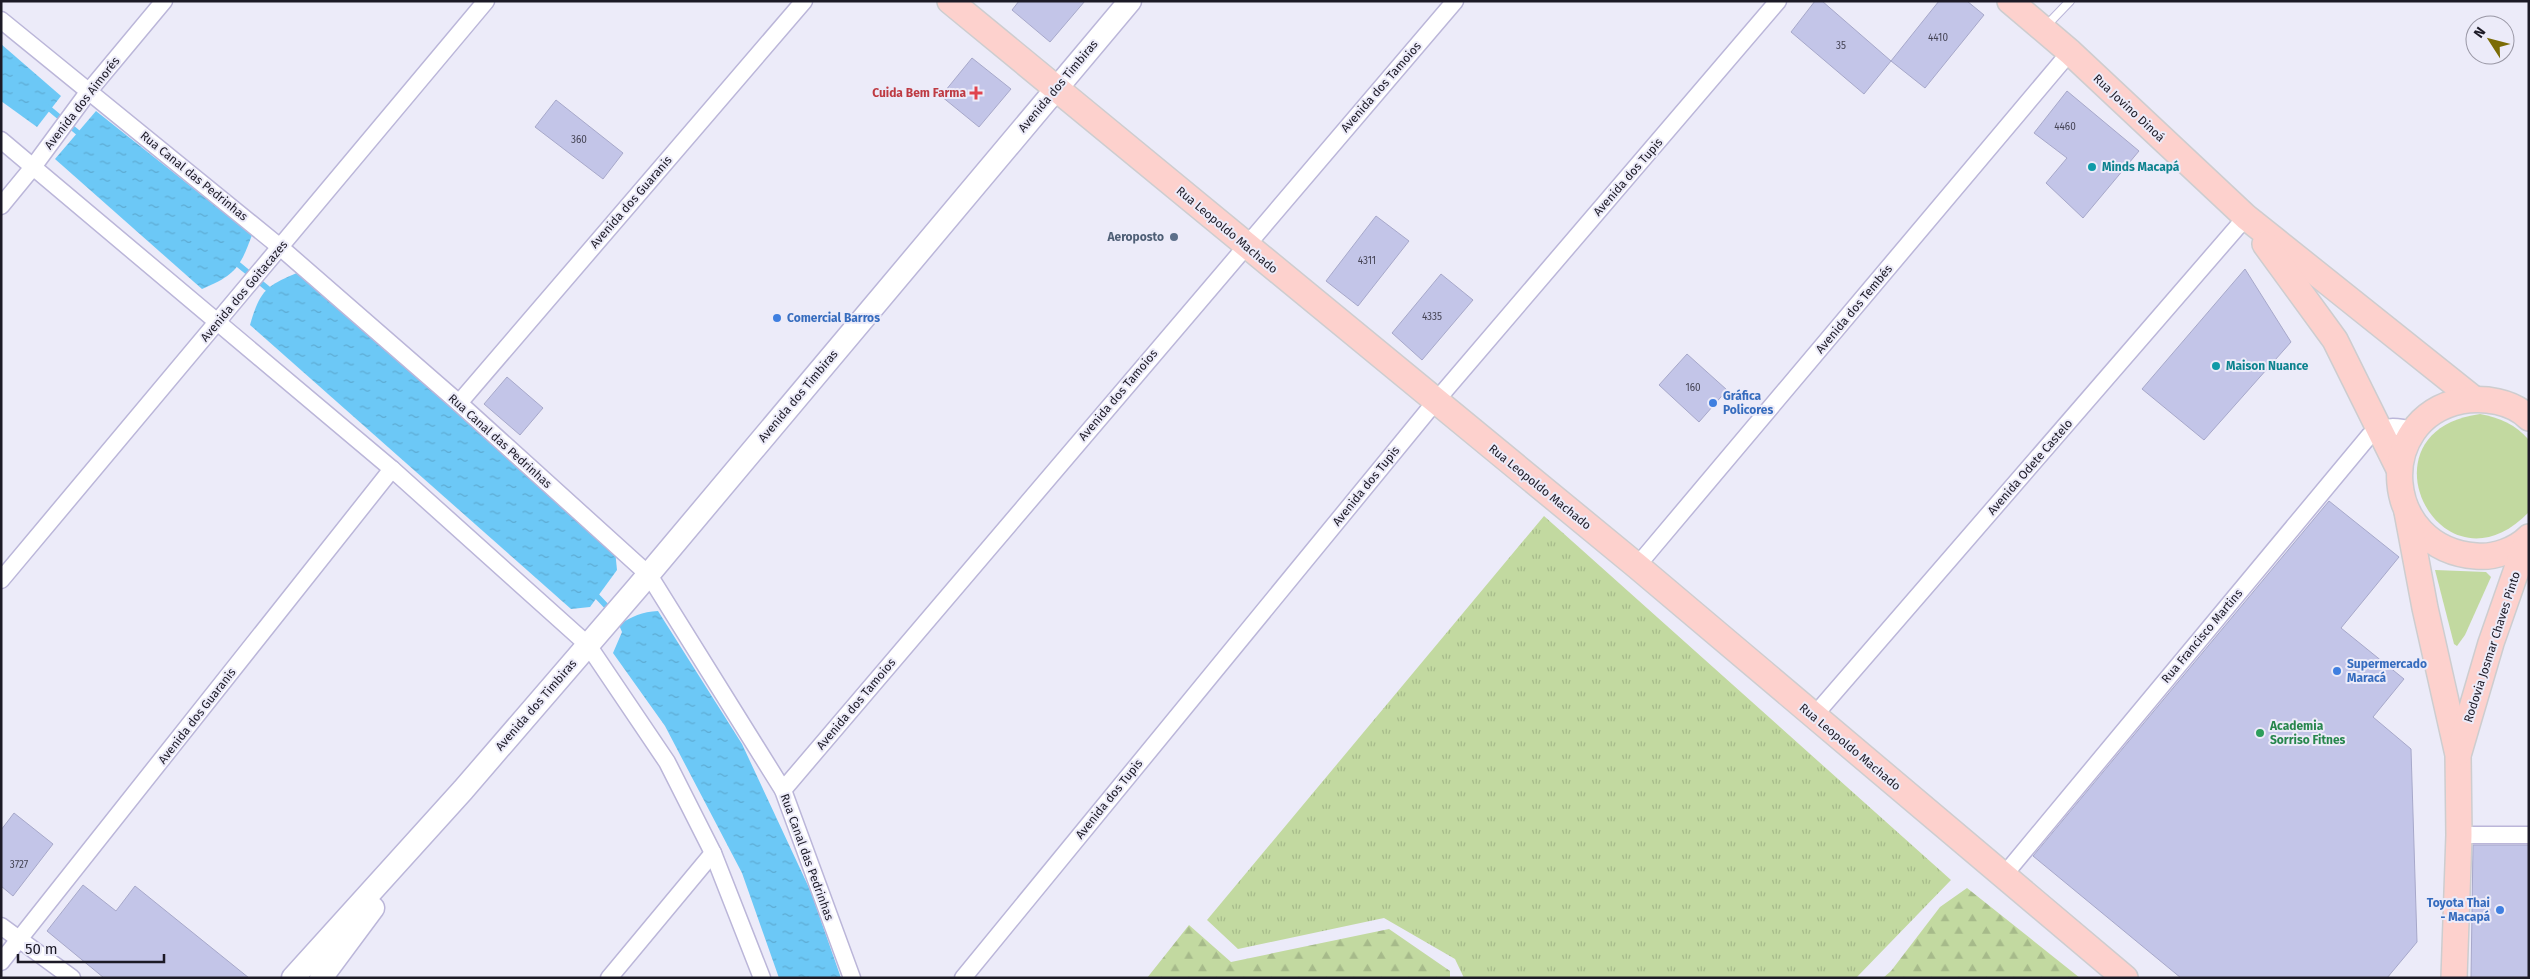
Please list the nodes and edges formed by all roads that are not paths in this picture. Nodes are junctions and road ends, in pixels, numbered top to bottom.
1 (164, 1) edge
2 (486, 1) edge
3 (804, 1) edge
4 (950, 1) edge
5 (1130, 1) edge
6 (1455, 1) edge
7 (1778, 1) edge
8 (2010, 1) edge
9 (2070, 1) edge
10 (1, 20) edge
11 (2042, 29) junction
12 (2070, 52) junction
13 (1056, 88) junction
14 (89, 91) junction
15 (1, 140) edge
16 (36, 165) junction
17 (1, 206) edge
18 (2246, 217) junction
19 (1245, 245) junction
20 (277, 251) junction
21 (220, 320) junction
22 (2474, 399) junction
23 (1434, 402) junction
24 (459, 403) junction
25 (2527, 415) edge
26 (2378, 428) junction
27 (2415, 431) junction
28 (392, 469) junction
29 (2400, 469) junction
30 (2407, 512) junction
31 (2528, 538) edge
32 (1637, 566) junction
33 (1, 580) edge
34 (643, 581) junction
35 (593, 639) junction
36 (1813, 717) junction
37 (2458, 755) junction
38 (463, 790) junction
39 (783, 790) junction
40 (2459, 835) junction
41 (2529, 835) edge
42 (713, 853) junction
43 (2005, 874) junction
44 (1, 926) edge
45 (19, 940) junction
46 (1, 962) edge
47 (72, 978) edge
48 (293, 978) edge
49 (321, 978) edge
50 (609, 978) edge
51 (762, 978) edge
52 (852, 978) edge
53 (963, 978) edge
54 (2126, 978) edge
55 (2454, 978) edge

1 - 14 street, Avenida dos Aimorés
2 - 20 street, Avenida dos Goitacazes
3 - 24 street, Avenida dos Guaranis
4 - 13 main road, Rua Leopoldo Machado
5 - 13 street, Avenida dos Timbiras
6 - 19 street, Avenida dos Tamoios
7 - 23 street, Avenida dos Tupis
8 - 11 main road, Rua Jovino Dinoá
9 - 11 lane
10 - 14 street, Rua Canal das Pedrinhas
11 - 12 main road, Rua Jovino Dinoá
12 - 18 main road, Rua Jovino Dinoá
12 - 32 street, Avenida dos Tembés
13 - 19 main road, Rua Leopoldo Machado
13 - 34 street, Avenida dos Timbiras
14 - 16 street, Avenida dos Aimorés
14 - 20 street, Rua Canal das Pedrinhas
15 - 16 street
16 - 17 street, Avenida dos Aimorés
16 - 21 street
18 - 22 main road, Rua Jovino Dinoá
18 - 26 main road, Rua Jovino Dinoá
18 - 36 street, Avenida Odete Castelo
19 - 23 main road, Rua Leopoldo Machado
19 - 39 street, Avenida dos Tamoios
20 - 21 street, Avenida dos Goitacazes
20 - 24 street, Rua Canal das Pedrinhas
21 - 28 street
21 - 33 street, Avenida dos Goitacazes
22 - 25 main road
22 - 27 main road
23 - 32 main road, Rua Leopoldo Machado
23 - 53 street, Avenida dos Tupis
24 - 34 street, Rua Canal das Pedrinhas
26 - 27 street
26 - 29 main road, Rua Jovino Dinoá
26 - 43 street, Rua Francisco Martins
27 - 29 main road
28 - 35 street
28 - 45 street, Avenida dos Guaranis
29 - 30 main road
30 - 31 main road
30 - 37 main road, Rodovia Josmar Chaves Pinto
31 - 37 main road, Rodovia Josmar Chaves Pinto
32 - 36 main road, Rua Leopoldo Machado
34 - 35 street, Avenida dos Timbiras
34 - 39 street, Rua Canal das Pedrinhas
35 - 38 street, Avenida dos Timbiras
35 - 42 street
36 - 43 main road, Rua Leopoldo Machado
37 - 40 main road, Rodovia Josmar Chaves Pinto
38 - 48 street, Avenida dos Timbiras
38 - 49 street, Avenida dos Timbiras
39 - 52 street, Rua Canal das Pedrinhas
40 - 41 street
40 - 55 main road, Rodovia Josmar Chaves Pinto
42 - 50 street
42 - 51 street
43 - 54 main road, Rua Leopoldo Machado
44 - 45 street
45 - 46 street, Avenida dos Guaranis
45 - 47 street

